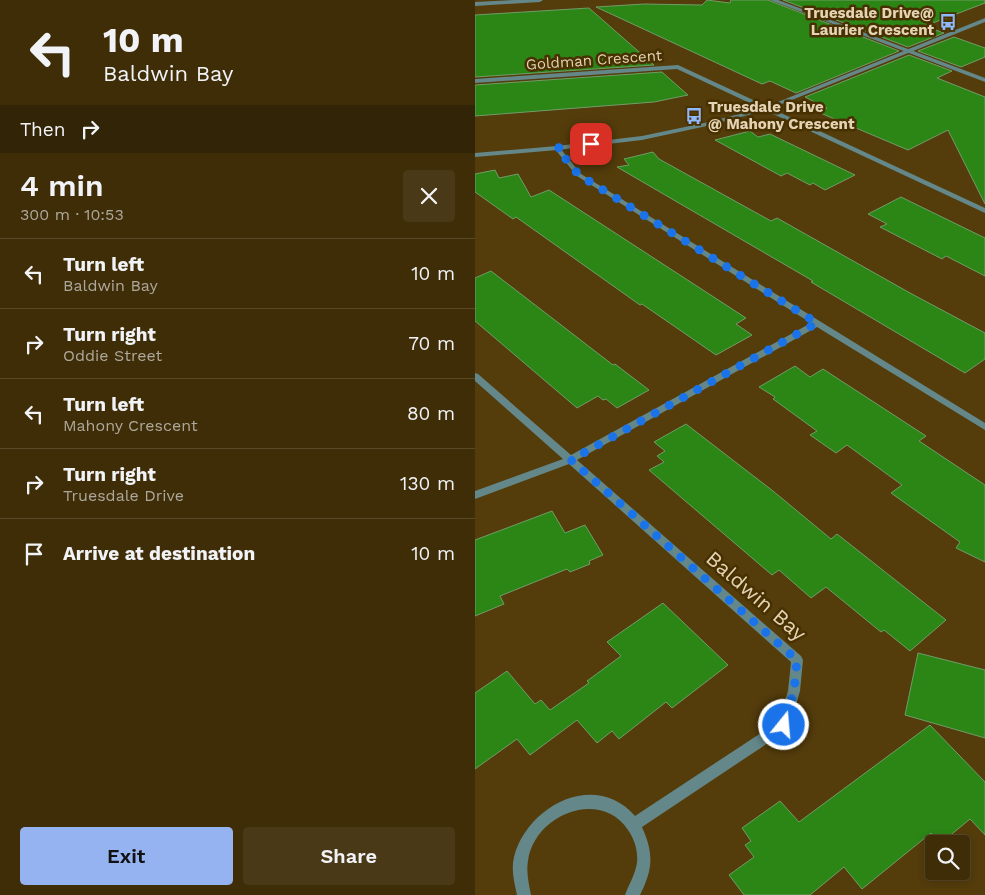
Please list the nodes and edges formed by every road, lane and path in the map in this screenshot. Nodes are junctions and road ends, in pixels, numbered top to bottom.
1 (540, 0) edge
2 (773, 0) edge
3 (475, 4) edge
4 (985, 20) edge
5 (908, 51) junction
6 (985, 80) edge
7 (475, 81) edge
8 (765, 109) junction
9 (557, 148) junction
10 (475, 154) edge
11 (985, 211) edge
12 (817, 323) junction
13 (475, 376) edge
14 (985, 427) edge
15 (571, 460) junction
16 (475, 495) edge
17 (634, 824) junction
18 (524, 895) edge
19 (632, 895) edge

1 - 3 street
2 - 5 street
4 - 5 street
5 - 6 street
5 - 8 street
7 - 8 street, Goldman Crescent
8 - 9 street
8 - 11 street, Goldman Crescent
9 - 10 street
9 - 12 street
12 - 14 street
12 - 15 street
13 - 15 street
15 - 16 street
15 - 17 street, Baldwin Bay
17 - 18 street
17 - 19 street

